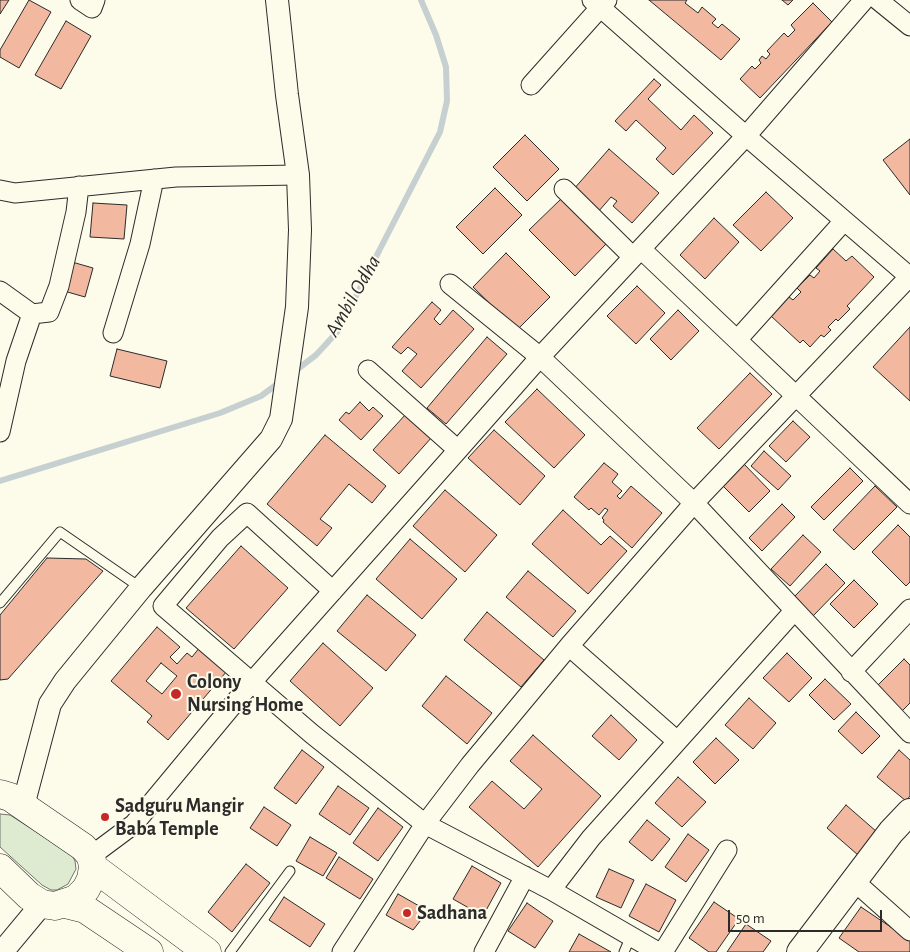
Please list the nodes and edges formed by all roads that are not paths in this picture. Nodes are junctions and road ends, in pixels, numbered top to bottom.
1 (80, 0) edge
2 (95, 0) edge
3 (277, 0) edge
4 (864, 0) edge
5 (878, 0) edge
6 (600, 3) edge
7 (910, 26) edge
8 (532, 85) dead end
9 (746, 136) junction
10 (298, 175) junction
11 (154, 179) junction
12 (79, 186) junction
13 (564, 189) dead end
14 (0, 190) edge
15 (844, 221) junction
16 (637, 253) junction
17 (910, 277) edge
18 (450, 284) dead end
19 (0, 291) edge
20 (32, 314) junction
21 (113, 333) dead end
22 (737, 340) junction
23 (540, 357) junction
24 (368, 370) dead end
25 (796, 396) junction
26 (0, 432) edge
27 (458, 450) junction
28 (694, 503) junction
29 (910, 504) edge
30 (142, 588) junction
31 (333, 591) junction
32 (0, 602) edge
33 (910, 609) edge
34 (794, 611) junction
35 (569, 646) junction
36 (851, 672) junction
37 (251, 683) junction
38 (910, 733) edge
39 (677, 741) junction
40 (12, 800) edge
41 (910, 812) edge
42 (425, 824) junction
43 (727, 850) dead end
44 (92, 861) junction
45 (0, 868) edge
46 (290, 871) dead end
47 (525, 876) junction
48 (854, 881) junction
49 (551, 890) junction
50 (54, 904) junction
51 (910, 931) edge
52 (627, 944) edge
53 (2, 952) edge
54 (149, 952) edge
55 (206, 952) edge
56 (230, 952) edge
57 (342, 952) edge
58 (484, 952) edge
59 (658, 952) edge
60 (663, 952) edge
61 (800, 952) edge

1 - 2 street
3 - 10 street
4 - 9 street
5 - 7 street
6 - 8 street
6 - 9 street
9 - 15 street
9 - 16 street
10 - 11 street
10 - 30 street
11 - 12 street
11 - 21 street
12 - 14 street
12 - 20 street
13 - 16 street
15 - 17 street
15 - 22 street
16 - 22 street
16 - 23 street
17 - 25 street
18 - 23 street
19 - 20 street
20 - 26 street
22 - 25 street
23 - 27 street
23 - 28 street
24 - 27 street
25 - 28 street
25 - 29 street
27 - 31 street
28 - 34 street
28 - 35 street
30 - 32 lane
30 - 40 street
31 - 37 street
31 - 37 street
33 - 36 street
34 - 36 street
34 - 39 street
35 - 39 street
35 - 42 street
36 - 38 street
37 - 42 street
37 - 44 street
39 - 49 street
40 - 44 main road
41 - 48 main road
42 - 47 street
42 - 57 street
43 - 60 street
44 - 50 main road
44 - 55 main road
45 - 50 main road
46 - 56 lane
47 - 49 street
47 - 58 street
48 - 51 street
48 - 61 main road
49 - 52 street
50 - 53 street
50 - 54 main road
52 - 59 street

